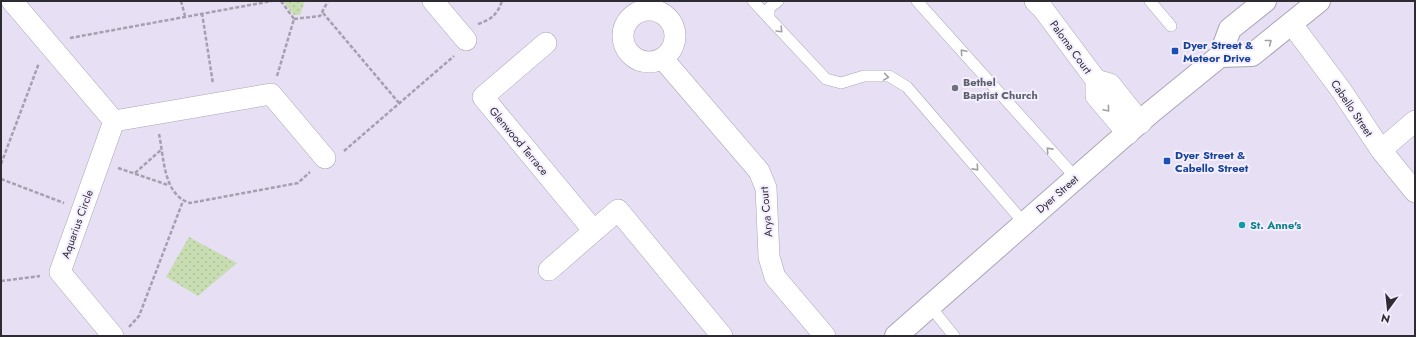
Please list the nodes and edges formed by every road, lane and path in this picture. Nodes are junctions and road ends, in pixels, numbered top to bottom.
1 (12, 1) edge
2 (181, 1) edge
3 (272, 1) edge
4 (281, 1) edge
5 (328, 1) edge
6 (433, 1) edge
7 (502, 1) edge
8 (753, 1) edge
9 (778, 1) edge
10 (917, 1) edge
11 (1035, 1) edge
12 (1150, 1) edge
13 (1265, 1) edge
14 (1272, 1) edge
15 (1319, 1) edge
16 (202, 13) junction
17 (323, 13) junction
18 (185, 16) junction
19 (769, 18) junction
20 (294, 19) junction
21 (1291, 24) junction
22 (1171, 26) dead end
23 (463, 36) joint
24 (47, 43) junction
25 (546, 43) dead end
26 (1220, 56) junction
27 (662, 58) dead end
28 (271, 94) junction
29 (216, 103) junction
30 (399, 103) dead end
31 (114, 121) junction
32 (1415, 121) edge
33 (1135, 128) junction
34 (162, 149) dead end
35 (1380, 150) junction
36 (325, 158) dead end
37 (99, 162) junction
38 (1, 164) edge
39 (135, 174) junction
40 (1076, 178) junction
41 (1, 179) edge
42 (169, 185) dead end
43 (1415, 192) edge
44 (183, 201) dead end
45 (82, 209) junction
46 (1024, 223) junction
47 (594, 231) junction
48 (549, 270) dead end
49 (60, 274) junction
50 (1, 281) edge
51 (930, 306) junction
52 (119, 334) edge
53 (716, 334) edge
54 (825, 336) edge
55 (896, 336) edge
56 (954, 336) edge

1 - 24 street
2 - 18 path
3 - 16 path
4 - 20 path
5 - 17 path
6 - 23 street
7 - 23 path
8 - 19 lane
9 - 19 lane
40 -> 10 lane
11 - 33 street, Paloma Court
12 - 22 lane
13 - 26 main road
14 - 21 main road
15 - 21 main road
16 - 18 path
16 - 29 path
17 - 20 path
17 - 30 path
18 - 24 path
19 -> 46 lane
20 - 28 path
26 -> 21 main road
21 - 35 street, Cabello Street
24 - 31 street
24 - 38 path
25 - 47 street, Glenwood Terrace
26 - 33 main road, Dyer Street
27 - 54 street, Arya Court
28 - 29 street
28 - 36 street
29 - 31 street
31 - 37 street, Aquarius Circle
32 - 35 street
33 - 40 main road, Dyer Street
34 - 39 path
35 - 43 street, Cabello Street
37 - 39 path
37 - 45 street, Aquarius Circle
39 - 42 path
40 - 46 main road, Dyer Street
41 - 45 path
44 - 52 path
45 - 49 street, Aquarius Circle
46 - 51 main road, Dyer Street
47 - 48 street
47 - 53 street
49 - 50 path
49 - 52 street, Aquarius Circle
51 - 55 main road, Dyer Street
51 - 56 lane

